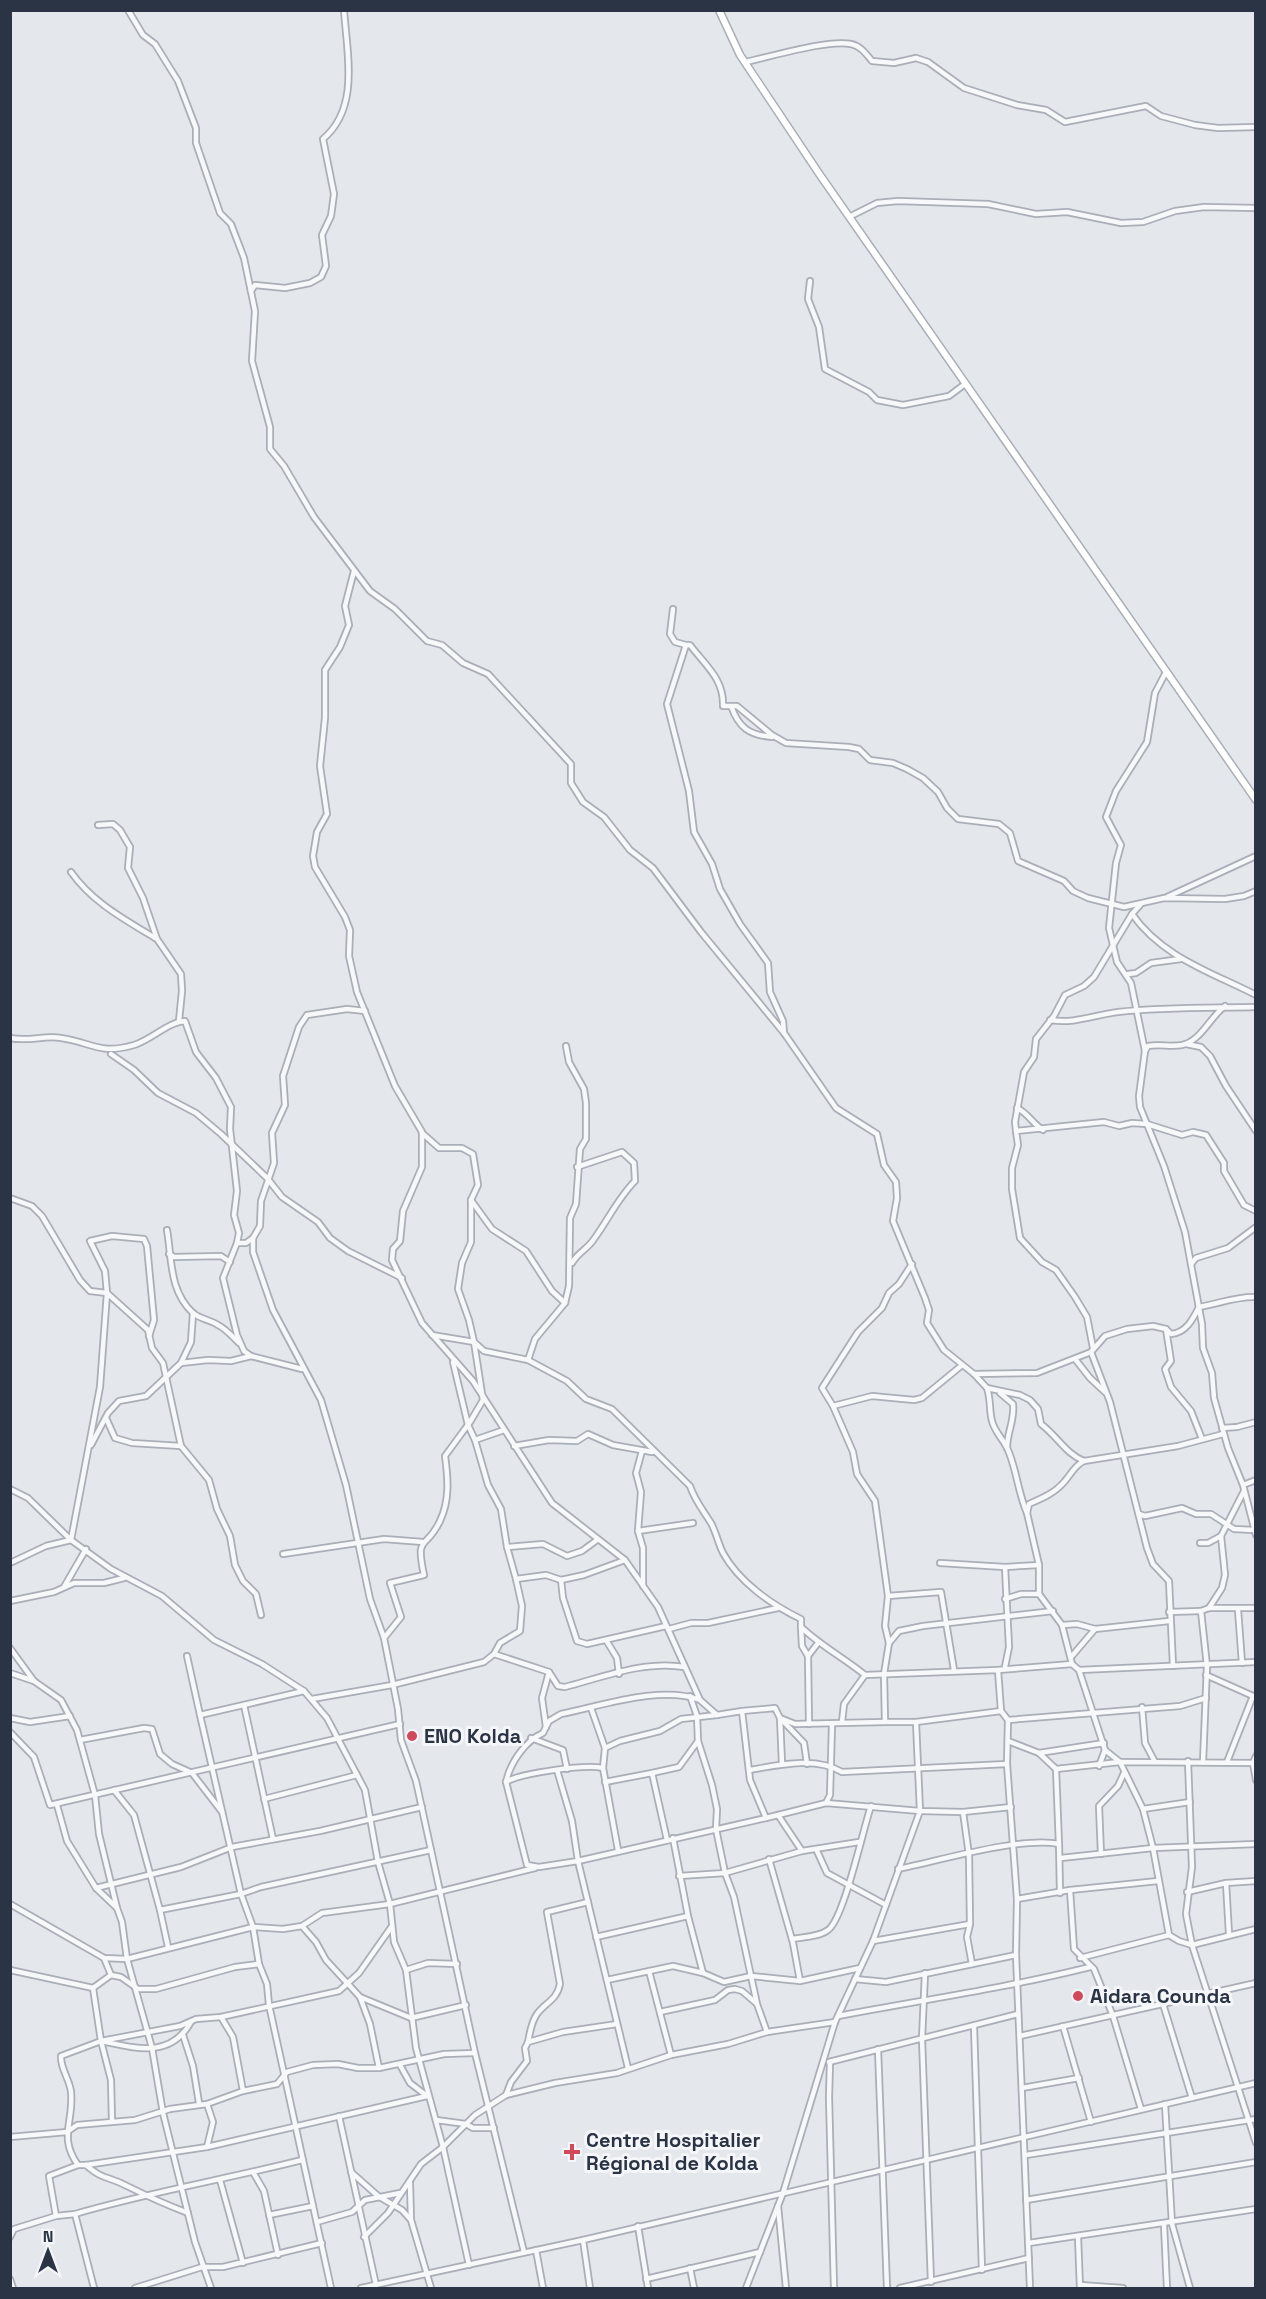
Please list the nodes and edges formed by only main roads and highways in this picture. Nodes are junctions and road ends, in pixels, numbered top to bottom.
1 (718, 10) edge
2 (1256, 800) edge

1 - 2 main road

